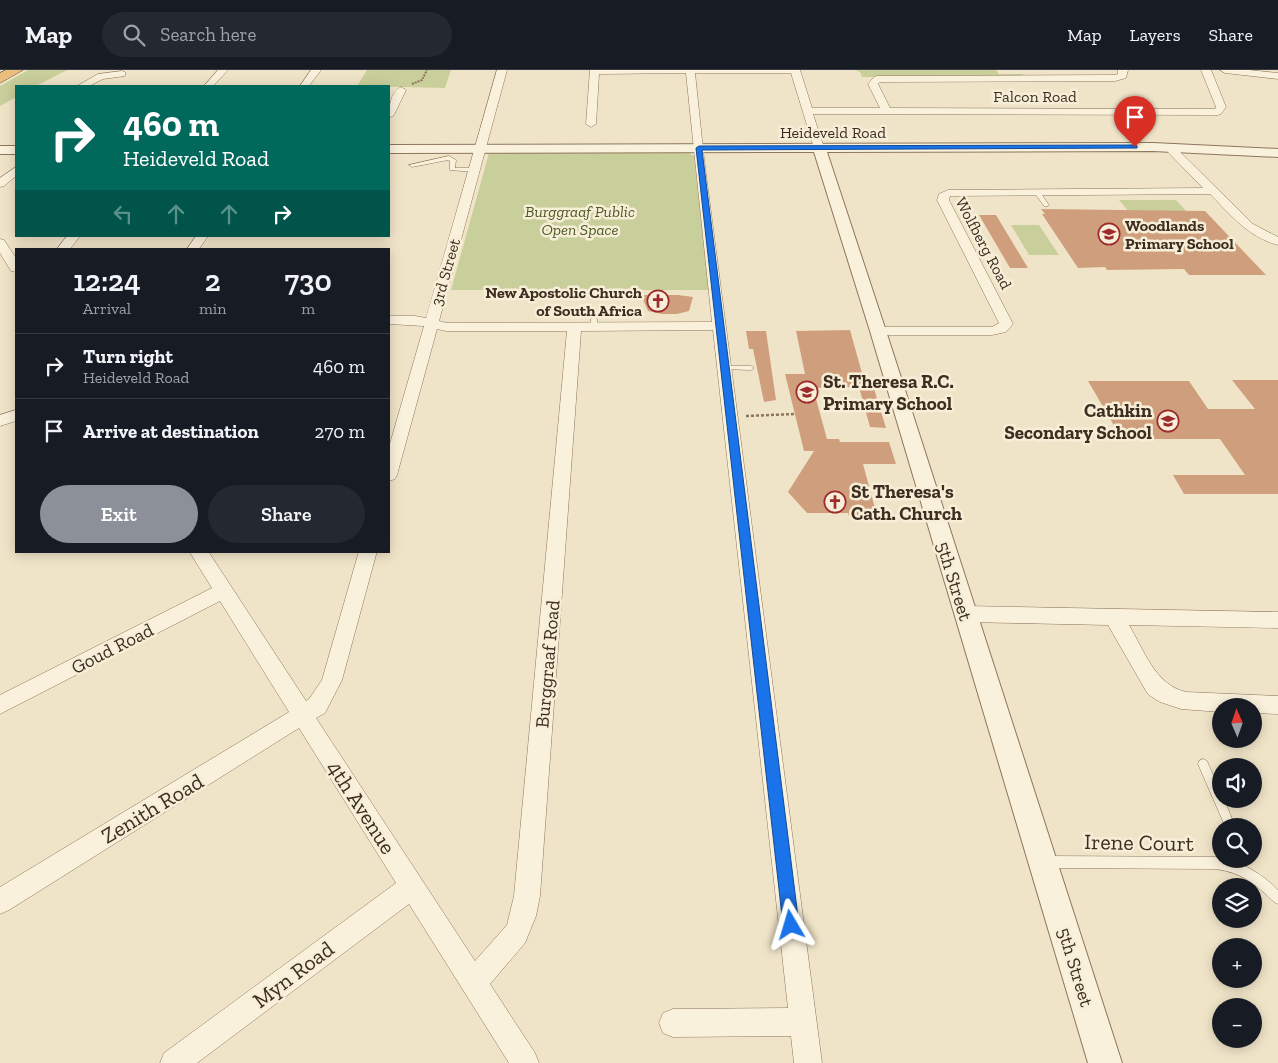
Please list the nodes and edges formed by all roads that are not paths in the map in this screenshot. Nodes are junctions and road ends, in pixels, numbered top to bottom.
1 (16, 70) edge
2 (223, 70) edge
3 (316, 70) edge
4 (502, 70) edge
5 (595, 70) edge
6 (690, 70) edge
7 (795, 70) edge
8 (1025, 70) edge
9 (1123, 70) edge
10 (1206, 70) edge
11 (1225, 70) edge
12 (124, 72) edge
13 (1278, 76) edge
14 (1032, 78) junction
15 (0, 79) edge
16 (84, 85) edge
17 (110, 85) edge
18 (209, 85) edge
19 (305, 85) edge
20 (401, 90) road end
21 (807, 111) junction
22 (886, 111) junction
23 (390, 113) edge
24 (591, 124) dead end
25 (1169, 147) junction
26 (699, 148) junction
27 (819, 148) junction
28 (390, 149) edge
29 (480, 149) junction
30 (0, 150) edge
31 (15, 150) edge
32 (1278, 153) edge
33 (412, 165) dead end
34 (474, 170) junction
35 (15, 171) edge
36 (0, 184) edge
37 (1213, 191) junction
38 (1037, 192) junction
39 (1046, 205) dead end
40 (73, 237) edge
41 (201, 237) edge
42 (1278, 241) edge
43 (0, 243) edge
44 (64, 248) edge
45 (194, 248) edge
46 (15, 266) edge
47 (390, 320) edge
48 (431, 323) junction
49 (588, 324) junction
50 (719, 326) junction
51 (878, 331) junction
52 (724, 368) junction
53 (752, 368) dead end
54 (15, 415) edge
55 (0, 421) edge
56 (390, 471) edge
57 (199, 553) edge
58 (367, 553) edge
59 (223, 591) junction
60 (965, 614) junction
61 (1114, 617) junction
62 (1278, 620) edge
63 (0, 705) edge
64 (1278, 705) edge
65 (303, 716) junction
66 (1203, 764) dead end
67 (1227, 818) edge
68 (1043, 862) junction
69 (1212, 863) edge
70 (1242, 868) edge
71 (412, 886) junction
72 (1278, 898) edge
73 (0, 901) edge
74 (474, 983) junction
75 (803, 1022) junction
76 (673, 1023) dead end
77 (174, 1063) edge
78 (525, 1063) edge
79 (808, 1063) edge
80 (1105, 1063) edge

1 - 15 highway
2 - 18 street
3 - 19 street
4 - 29 street, 3rd Street
5 - 6 street
5 - 24 street
6 - 7 street
6 - 26 street
7 - 21 street, 5th Street
8 - 14 street
9 - 14 street
10 - 22 street, Falcon Road
11 - 13 street
12 - 16 street
12 - 17 street
14 - 22 street
20 - 23 street
21 - 22 street, Falcon Road
21 - 27 street, 5th Street
25 - 27 street, Heideveld Road
25 - 32 street, Heideveld Road
25 - 37 street
26 - 27 street, Heideveld Road
26 - 29 street, Heideveld Road
26 - 50 street
27 - 51 street, 5th Street
28 - 29 street, Heideveld Road
29 - 34 street, 3rd Street
30 - 31 street
33 - 34 lane
34 - 48 street, 3rd Street
35 - 36 street
37 - 38 street, Wolfberg Road
37 - 42 street
38 - 39 lane
38 - 51 street, Wolfberg Road
40 - 44 street
41 - 45 street
43 - 46 street
47 - 48 street
48 - 49 street
48 - 56 street, 3rd Street
49 - 50 street
49 - 74 street, Burggraaf Road
50 - 52 street
51 - 60 street, 5th Street
52 - 53 lane
52 - 75 street
54 - 55 street
57 - 59 street, 4th Avenue
58 - 65 street
59 - 63 street, Goud Road
59 - 65 street, 4th Avenue
60 - 61 street
60 - 68 street, 5th Street
61 - 62 street
61 - 64 street
65 - 71 street, 4th Avenue
65 - 73 street, Zenith Road
66 - 67 lane
68 - 69 lane, Irene Court
68 - 80 street, 5th Street
70 - 72 lane, Irene Court
71 - 74 street, 4th Avenue
71 - 77 street, Myn Road
74 - 78 street, 4th Avenue
75 - 76 street
75 - 79 street

